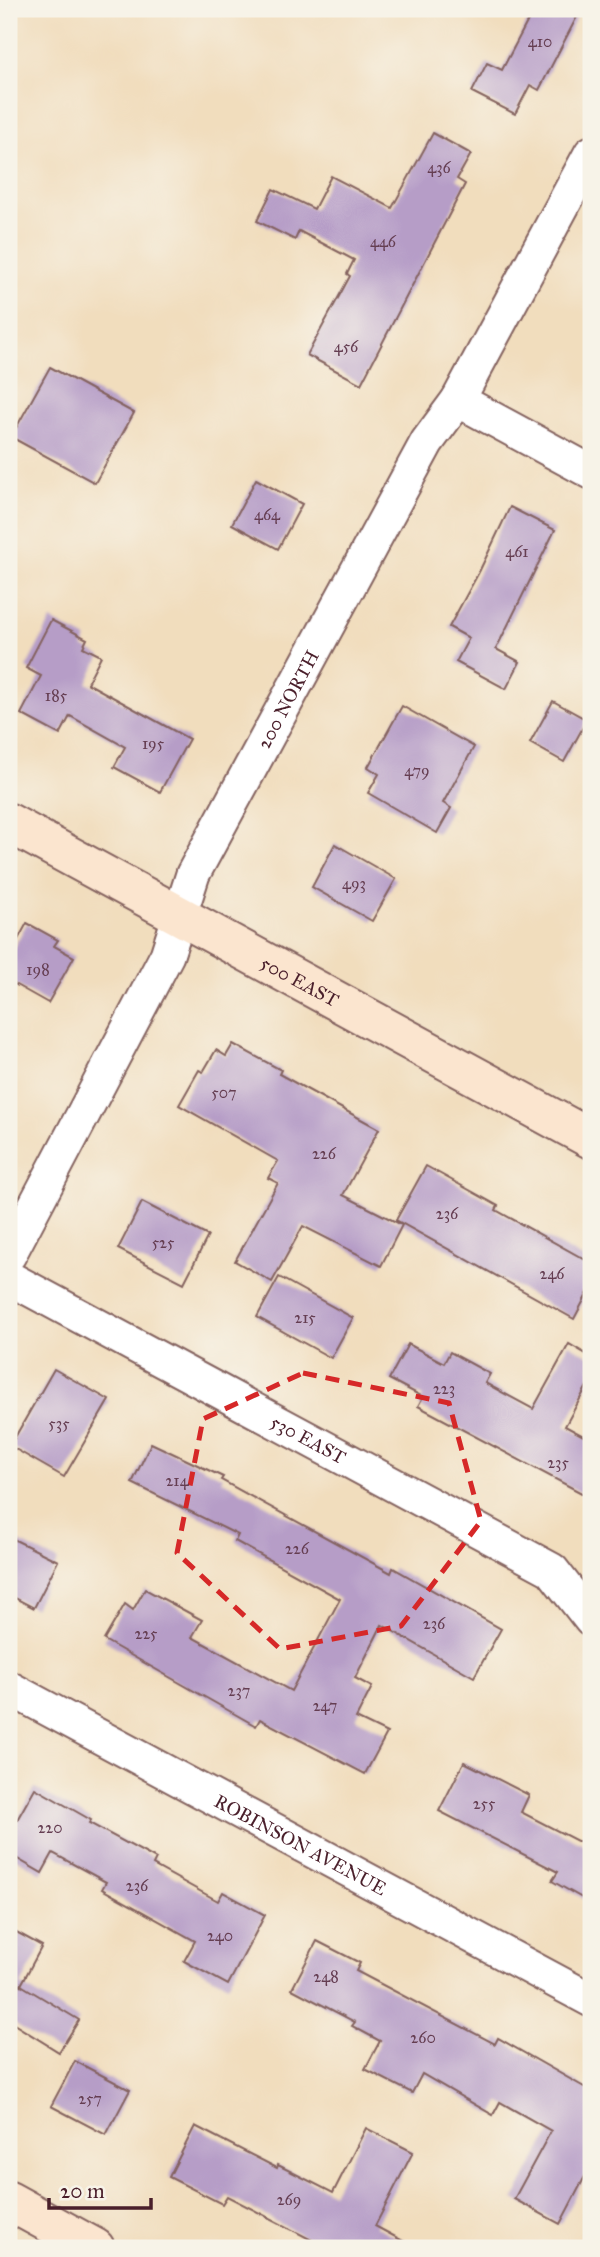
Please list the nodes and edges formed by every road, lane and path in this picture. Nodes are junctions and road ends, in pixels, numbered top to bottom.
1 (591, 153) edge
2 (458, 400) junction
3 (591, 472) edge
4 (9, 823) edge
5 (180, 916) junction
6 (591, 1139) edge
7 (9, 1255) edge
8 (9, 1278) edge
9 (591, 1620) edge
10 (9, 1688) edge
11 (591, 2000) edge
12 (9, 2201) edge
13 (95, 2248) edge

1 - 2 street, 200 NORTH
2 - 3 street
2 - 5 street, 200 NORTH
4 - 5 street, 500 EAST
5 - 6 street, 500 EAST
5 - 7 street, 200 NORTH
8 - 9 street, 530 EAST
10 - 11 street, ROBINSON AVENUE
12 - 13 street

